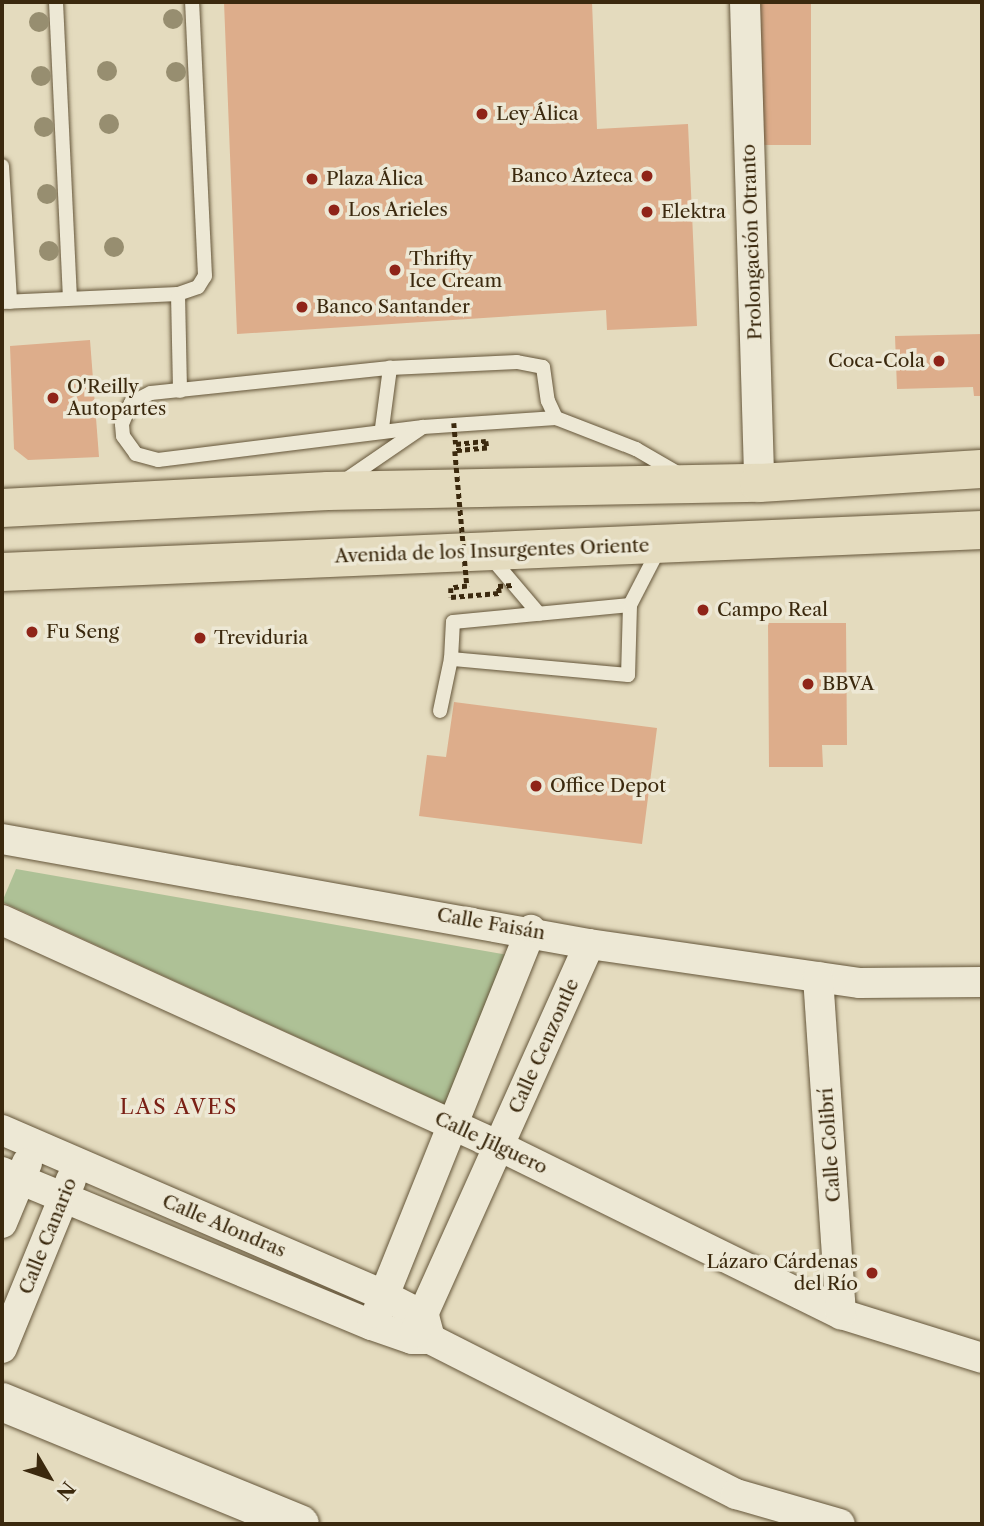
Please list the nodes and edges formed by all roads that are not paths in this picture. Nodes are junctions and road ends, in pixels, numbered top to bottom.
1 (56, 2) edge
2 (192, 2) edge
3 (745, 2) edge
4 (2, 166) edge
5 (178, 294) junction
6 (70, 298) junction
7 (6, 302) edge
8 (390, 368) junction
9 (180, 391) junction
10 (556, 418) junction
11 (423, 427) junction
12 (382, 428) junction
13 (982, 469) edge
14 (759, 483) junction
15 (698, 484) junction
16 (328, 491) junction
17 (2, 508) edge
18 (982, 530) edge
19 (661, 546) junction
20 (484, 548) junction
21 (2, 572) edge
22 (630, 605) junction
23 (539, 614) junction
24 (451, 659) junction
25 (440, 711) dead end
26 (2, 839) edge
27 (2, 920) edge
28 (531, 930) junction
29 (589, 944) junction
30 (818, 977) junction
31 (982, 982) edge
32 (452, 1125) junction
33 (2, 1130) edge
34 (35, 1143) junction
35 (499, 1146) junction
36 (77, 1162) junction
37 (11, 1176) edge
38 (64, 1199) junction
39 (2, 1223) edge
40 (385, 1296) junction
41 (841, 1314) junction
42 (372, 1325) junction
43 (422, 1331) junction
44 (2, 1348) edge
45 (982, 1358) edge
46 (2, 1402) edge
47 (300, 1524) edge
48 (840, 1524) edge

1 - 6 lane
2 - 5 lane
3 - 14 street, Prolongación Otranto
4 - 7 lane
5 - 6 lane
5 - 9 lane
6 - 7 lane
8 - 9 lane
8 - 10 lane
8 - 12 lane
9 - 12 lane
10 - 11 lane
10 - 15 lane
11 - 12 lane
11 - 16 lane
13 - 14 highway
14 - 15 highway
15 - 16 highway
16 - 17 highway
18 - 19 highway, Avenida de los Insurgentes Oriente
19 - 20 highway, Avenida de los Insurgentes Oriente
19 - 22 lane
20 - 21 highway, Avenida de los Insurgentes Oriente
20 - 23 lane
22 - 23 lane
22 - 24 lane
23 - 24 lane
24 - 25 lane
26 - 28 street, Calle Faisán
27 - 32 street, Calle Jilguero
28 - 29 street, Calle Faisán
28 - 32 street
29 - 30 street, Calle Faisán
29 - 35 street, Calle Cenzontle
30 - 31 street, Calle Faisán
30 - 41 street, Calle Colibrí
32 - 35 street, Calle Jilguero
32 - 40 street
33 - 34 street, Calle Alondras
34 - 36 street, Calle Alondras
34 - 37 street
35 - 41 street, Calle Jilguero
35 - 43 street, Calle Cenzontle
36 - 38 street, Calle Canario
36 - 40 street, Calle Alondras
37 - 38 street, Calle Alondras
37 - 39 street
38 - 42 street, Calle Alondras
38 - 44 street, Calle Canario
40 - 42 street
40 - 43 street, Calle Alondras
41 - 45 street, Calle Jilguero
42 - 43 street, Calle Alondras
43 - 48 street, Calle Alondras
46 - 47 main road

